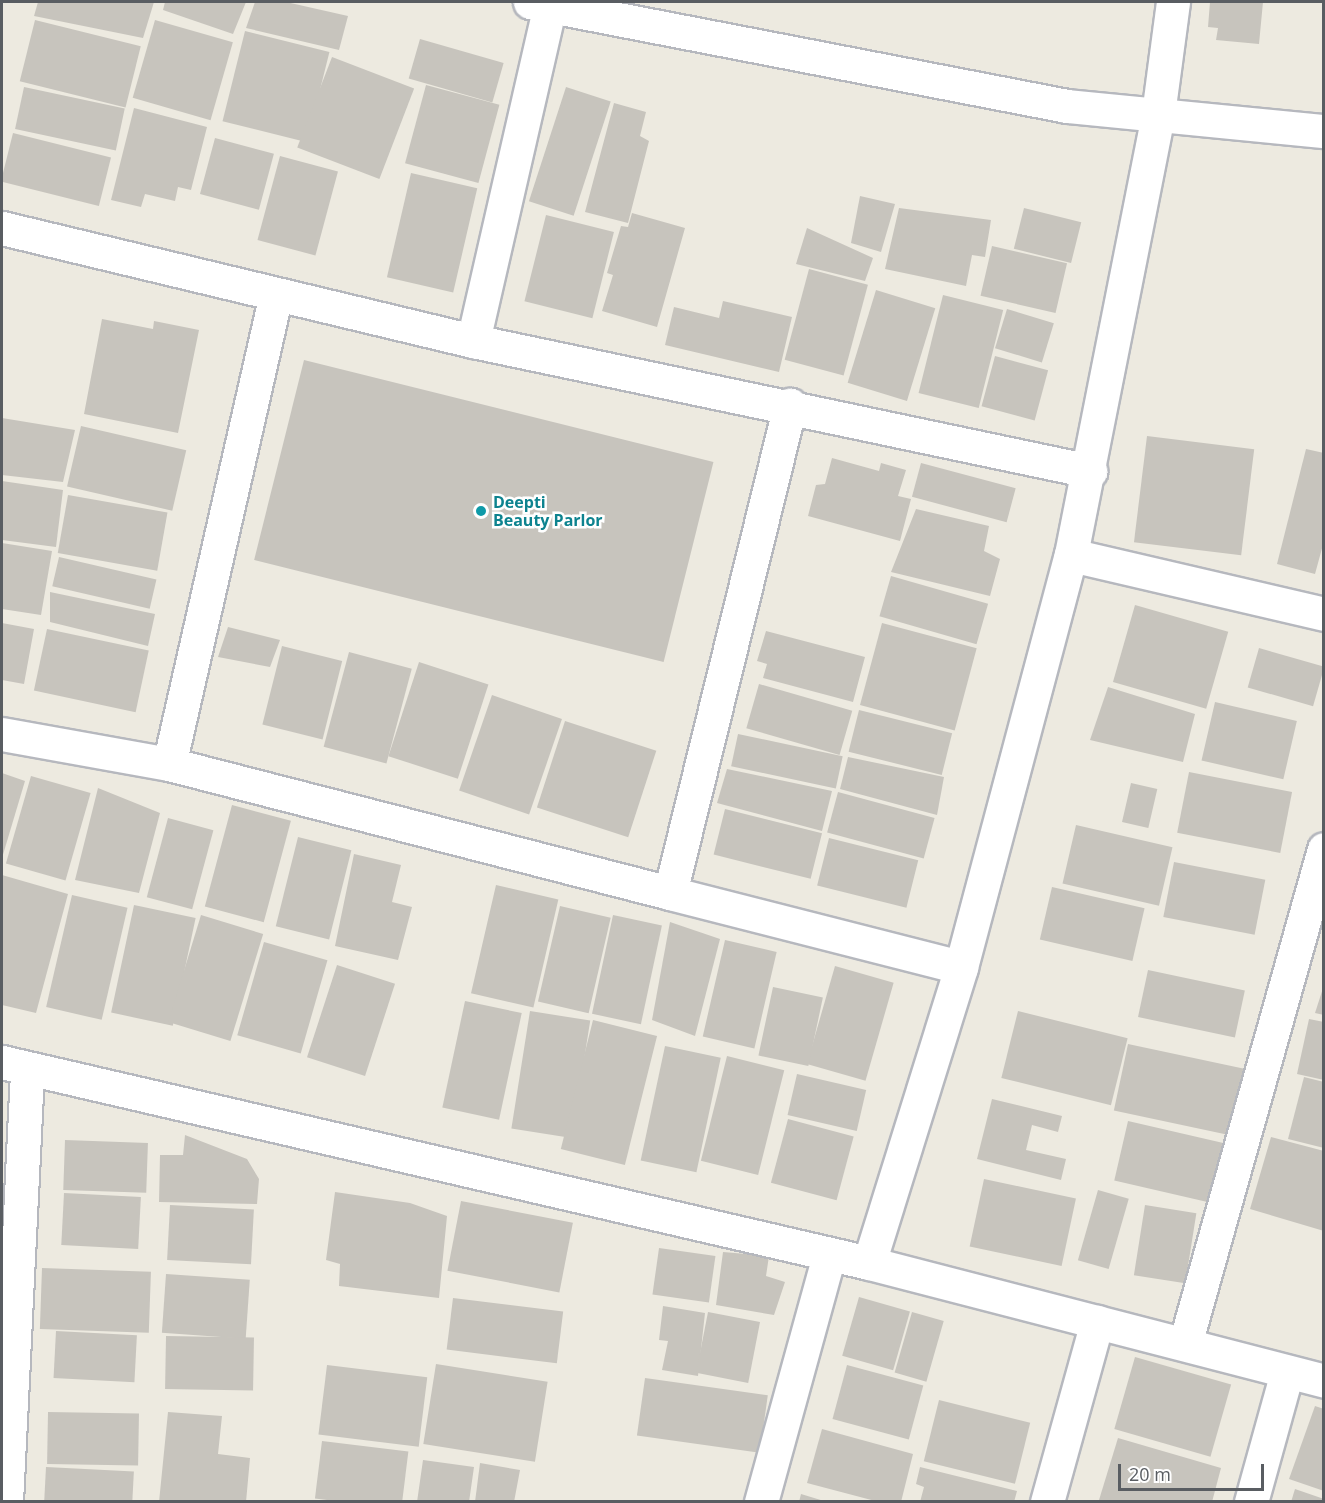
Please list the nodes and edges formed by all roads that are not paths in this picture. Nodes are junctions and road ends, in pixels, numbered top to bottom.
1 (1173, 2) edge
2 (540, 3) edge
3 (1158, 115) junction
4 (1323, 131) edge
5 (2, 228) edge
6 (276, 294) junction
7 (473, 341) junction
8 (790, 405) junction
9 (1090, 471) junction
10 (1071, 555) junction
11 (1323, 614) edge
12 (2, 734) edge
13 (169, 764) junction
14 (1323, 849) edge
15 (670, 892) junction
16 (960, 967) junction
17 (14, 1065) edge
18 (829, 1255) junction
19 (870, 1263) junction
20 (1097, 1322) junction
21 (1185, 1344) junction
22 (1287, 1372) junction
23 (1323, 1381) edge
24 (6, 1502) edge
25 (761, 1502) edge
26 (1047, 1502) edge
27 (1251, 1502) edge

1 - 3 street
2 - 3 street
2 - 7 street
3 - 4 street
3 - 9 street
5 - 6 street
6 - 7 street
6 - 13 street
7 - 8 street
8 - 9 street
8 - 15 street
9 - 10 street
10 - 11 street
10 - 16 street
12 - 13 street
13 - 15 street
14 - 21 street
15 - 16 street
16 - 19 street
17 - 18 street
17 - 24 street
18 - 19 street
18 - 25 street
19 - 20 street
20 - 21 street
20 - 26 street
21 - 22 street
22 - 23 street
22 - 27 street

